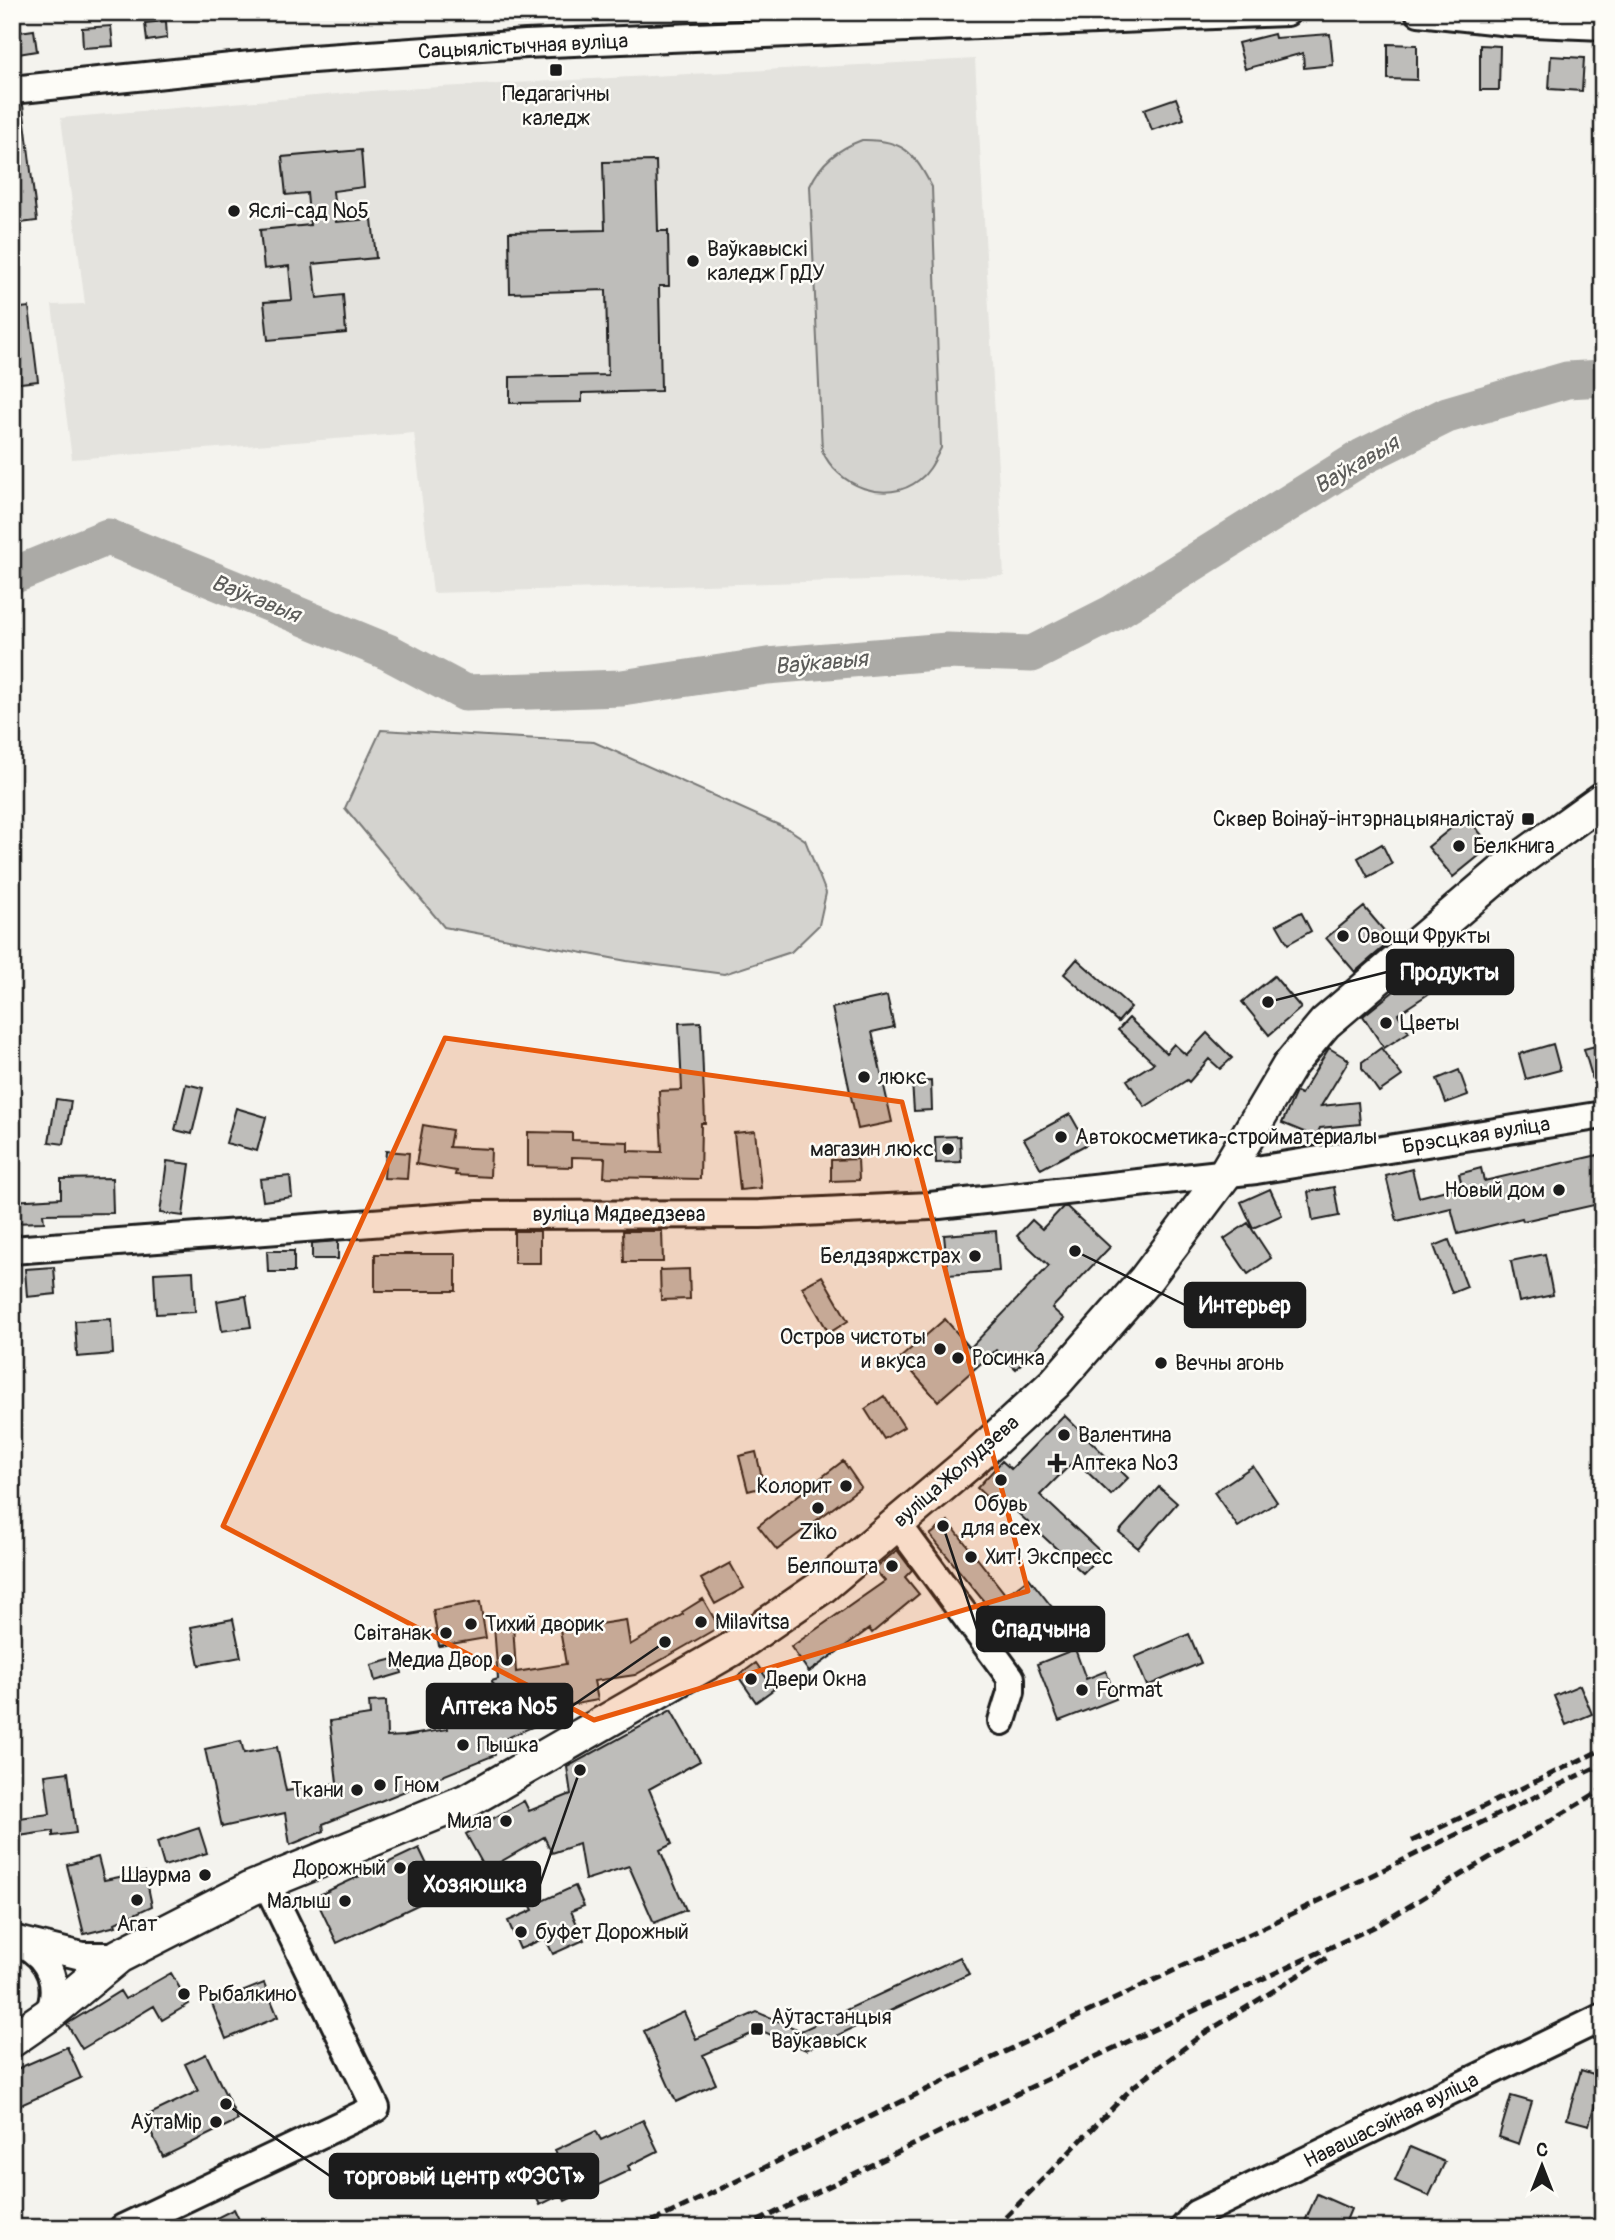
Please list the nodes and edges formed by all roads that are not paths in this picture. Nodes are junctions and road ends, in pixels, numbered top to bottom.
1 (1287, 12) edge
2 (1419, 12) edge
3 (1603, 26) edge
4 (12, 90) edge
5 (1603, 799) edge
6 (1603, 1115) edge
7 (1224, 1174) junction
8 (12, 1250) edge
9 (897, 1524) junction
10 (1002, 1721) dead end
11 (266, 1882) junction
12 (14, 1940) edge
13 (119, 1956) junction
14 (1603, 2017) edge
15 (27, 2027) edge
16 (122, 2228) edge
17 (1184, 2228) edge

1 - 4 street, Сацыялістычная вуліца
2 - 3 street
5 - 7 main road, вуліца Жолудзева
6 - 7 street, Брэсцкая вуліца
7 - 8 street, вуліца Мядведзева
7 - 9 main road, вуліца Жолудзева
9 - 10 street
9 - 11 main road, вуліца Жолудзева
11 - 13 main road, вуліца Жолудзева
11 - 16 street
12 - 13 street
12 - 15 street
13 - 15 main road, вуліца Жолудзева
14 - 17 street, Навашасэйная вуліца

